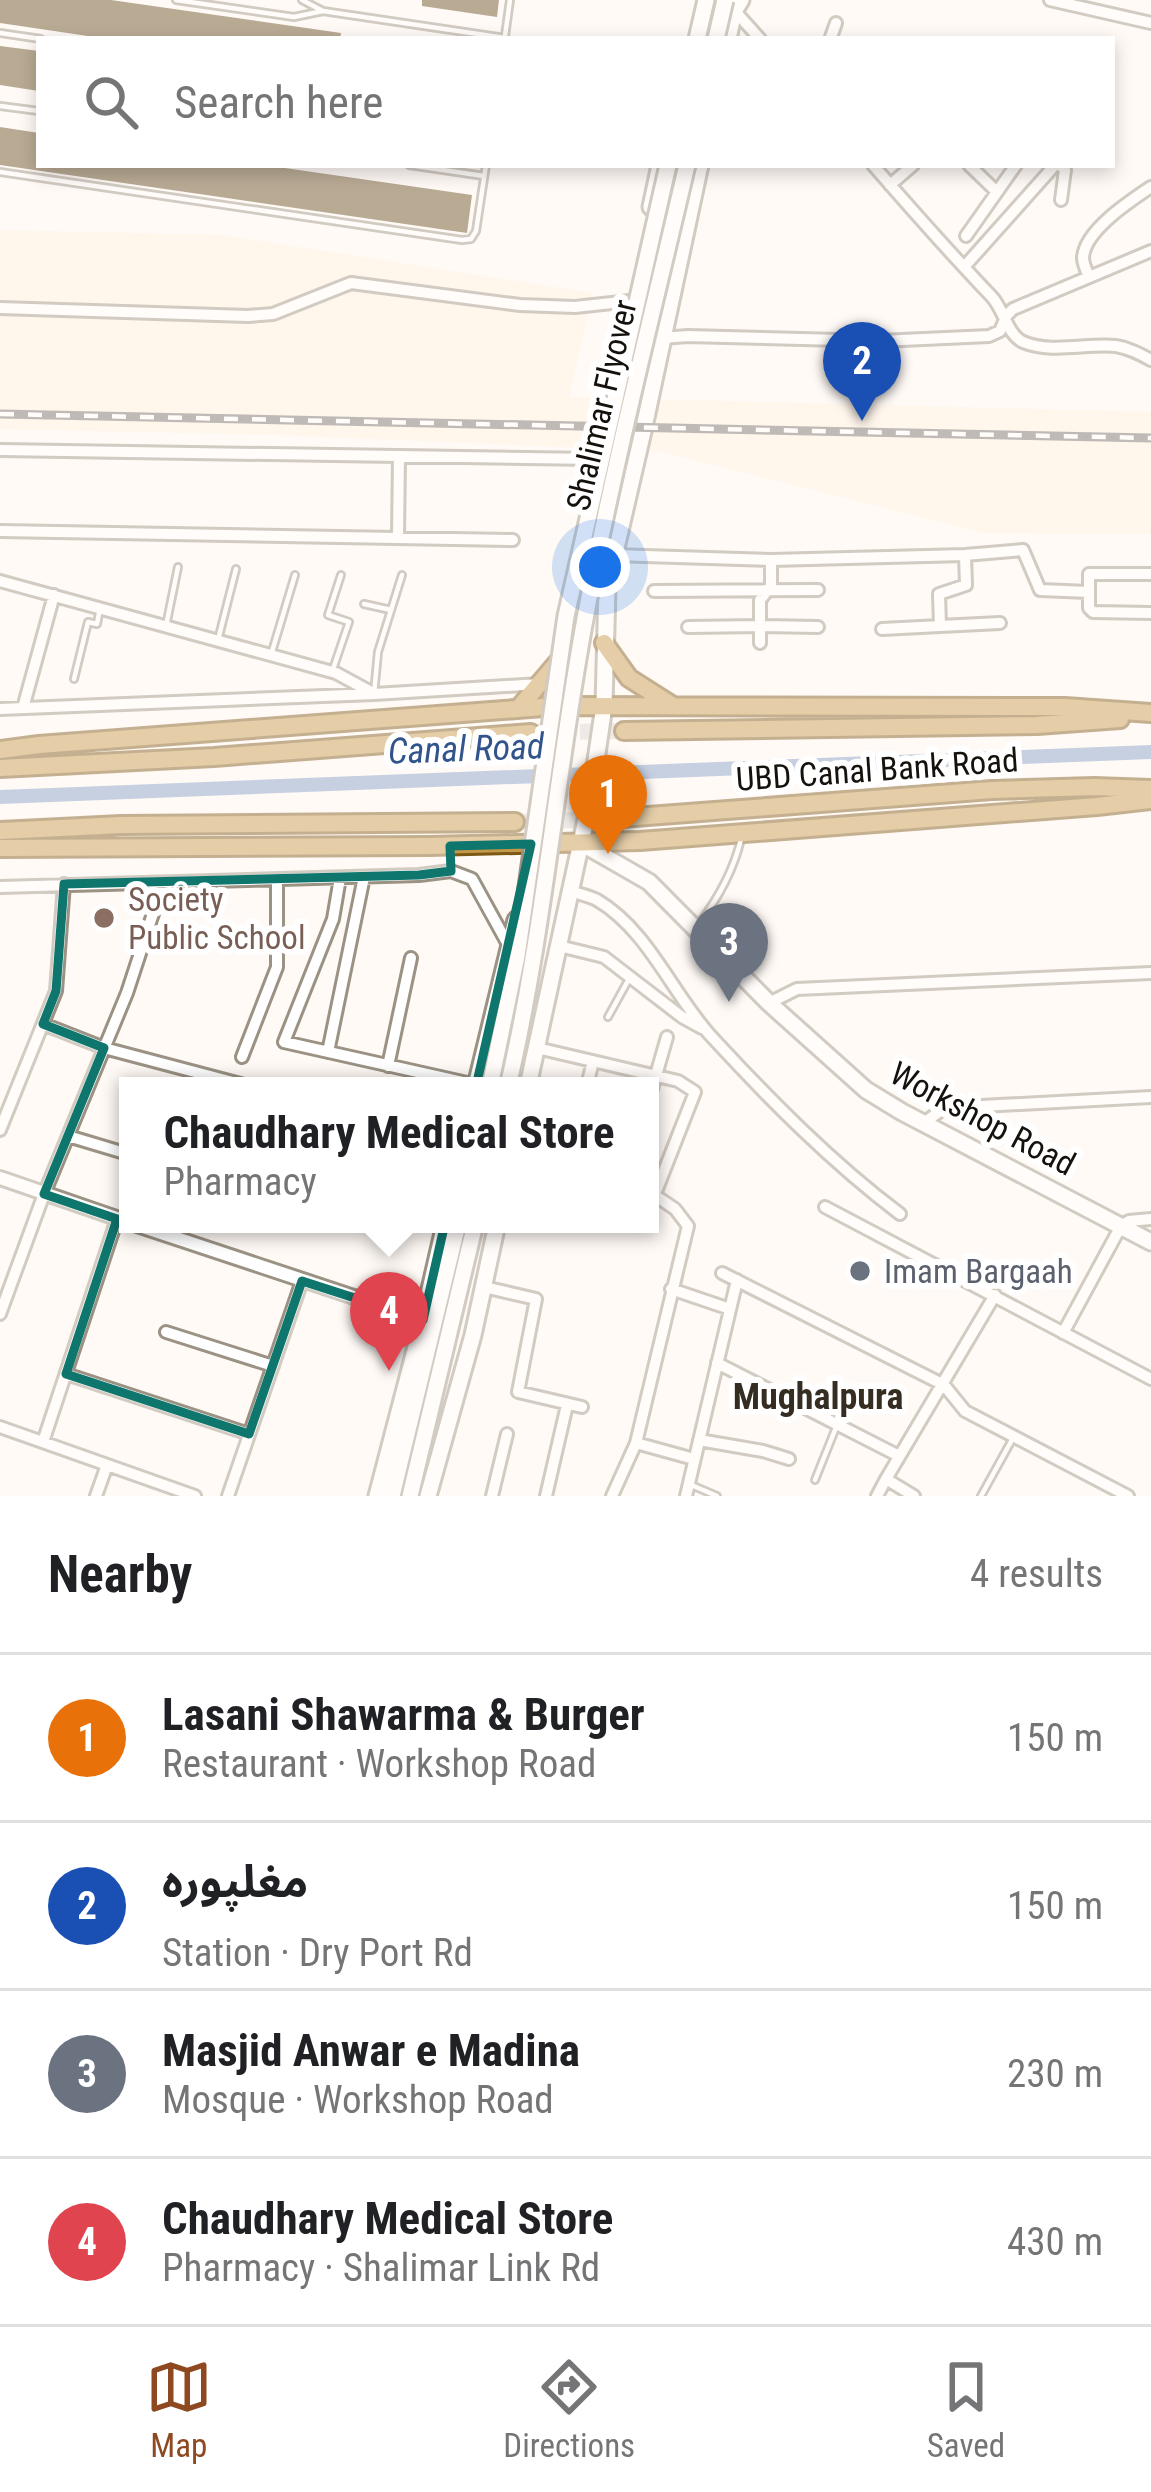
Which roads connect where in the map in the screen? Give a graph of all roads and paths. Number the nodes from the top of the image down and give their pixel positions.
1 (176, 0) edge
2 (302, 0) edge
3 (510, 0) edge
4 (695, 0) edge
5 (706, 0) edge
6 (1050, 0) edge
7 (731, 3) edge
8 (323, 11) junction
9 (836, 23) dead end
10 (1151, 23) edge
11 (0, 33) edge
12 (486, 36) edge
13 (505, 36) edge
14 (688, 36) edge
15 (698, 36) edge
16 (717, 36) edge
17 (728, 36) edge
18 (758, 36) edge
19 (831, 36) edge
20 (36, 38) edge
21 (0, 106) edge
22 (36, 111) edge
23 (429, 168) edge
24 (485, 168) edge
25 (663, 168) edge
26 (663, 168) edge
27 (686, 168) edge
28 (699, 168) edge
29 (876, 168) edge
30 (910, 168) edge
31 (972, 168) edge
32 (1014, 168) edge
33 (1055, 168) edge
34 (1062, 168) edge
35 (0, 172) edge
36 (484, 176) junction
37 (890, 185) junction
38 (1151, 187) edge
39 (997, 192) junction
40 (1061, 200) dead end
41 (967, 236) dead end
42 (1151, 251) edge
43 (964, 267) junction
44 (1089, 278) junction
45 (630, 301) junction
46 (0, 308) edge
47 (1006, 318) junction
48 (662, 338) junction
49 (1151, 360) edge
50 (600, 430) junction
51 (642, 436) junction
52 (0, 450) edge
53 (399, 456) junction
54 (594, 459) junction
55 (0, 531) edge
56 (398, 537) junction
57 (513, 540) dead end
58 (613, 555) junction
59 (965, 555) junction
60 (771, 560) junction
61 (178, 567) dead end
62 (236, 569) dead end
63 (1151, 574) edge
64 (295, 575) dead end
65 (341, 575) dead end
66 (402, 575) dead end
67 (0, 581) edge
68 (770, 589) junction
69 (818, 590) dead end
70 (654, 591) dead end
71 (1089, 592) junction
72 (54, 595) junction
73 (364, 604) dead end
74 (100, 608) junction
75 (391, 610) junction
76 (1151, 613) edge
77 (1000, 623) dead end
78 (166, 626) junction
79 (760, 626) junction
80 (940, 626) junction
81 (688, 627) dead end
82 (818, 627) dead end
83 (882, 628) dead end
84 (218, 640) junction
85 (604, 643) junction
86 (760, 643) dead end
87 (271, 655) junction
88 (563, 656) junction
89 (332, 672) junction
90 (74, 679) dead end
91 (540, 684) junction
92 (374, 694) junction
93 (556, 706) junction
94 (604, 706) junction
95 (674, 706) junction
96 (23, 708) junction
97 (0, 709) edge
98 (518, 710) junction
99 (1151, 715) edge
100 (624, 730) tunnel mouth
101 (531, 733) tunnel mouth
102 (0, 751) edge
103 (0, 768) edge
104 (1151, 789) edge
105 (1151, 800) edge
106 (608, 819) tunnel mouth
107 (514, 822) tunnel mouth
108 (0, 831) edge
109 (742, 833) junction
110 (581, 843) junction
111 (531, 844) junction
112 (450, 846) junction
113 (0, 848) edge
114 (451, 871) junction
115 (364, 877) junction
116 (340, 878) junction
117 (277, 880) junction
118 (163, 883) junction
119 (64, 884) junction
120 (0, 887) edge
121 (570, 891) junction
122 (696, 928) junction
123 (559, 946) junction
124 (510, 948) junction
125 (411, 958) dead end
126 (1151, 973) edge
127 (631, 977) junction
128 (769, 1003) junction
129 (608, 1017) dead end
130 (43, 1024) junction
131 (705, 1029) junction
132 (667, 1037) dead end
133 (104, 1048) junction
134 (536, 1048) junction
135 (328, 1052) junction
136 (242, 1058) dead end
137 (592, 1061) junction
138 (388, 1066) junction
139 (655, 1076) junction
140 (188, 1077) edge
141 (436, 1077) edge
142 (478, 1077) edge
143 (492, 1077) edge
144 (510, 1077) edge
145 (530, 1077) edge
146 (589, 1077) edge
147 (1151, 1097) edge
148 (924, 1123) junction
149 (0, 1130) edge
150 (68, 1136) junction
151 (119, 1151) edge
152 (659, 1177) edge
153 (0, 1178) edge
154 (44, 1193) junction
155 (659, 1198) edge
156 (825, 1207) dead end
157 (900, 1214) dead end
158 (119, 1219) edge
159 (1151, 1219) edge
160 (1121, 1226) junction
161 (123, 1233) edge
162 (160, 1233) edge
163 (443, 1233) edge
164 (456, 1233) edge
165 (474, 1233) edge
166 (495, 1233) edge
167 (1151, 1242) edge
168 (722, 1273) dead end
169 (302, 1280) junction
170 (736, 1280) junction
171 (484, 1287) junction
172 (671, 1289) junction
173 (995, 1295) junction
174 (730, 1310) junction
175 (0, 1314) edge
176 (423, 1320) junction
177 (166, 1332) dead end
178 (1063, 1334) junction
179 (717, 1364) junction
180 (272, 1366) junction
181 (66, 1374) junction
182 (1151, 1379) edge
183 (944, 1385) junction
184 (567, 1405) junction
185 (582, 1407) dead end
186 (837, 1425) junction
187 (0, 1427) edge
188 (249, 1434) junction
189 (506, 1434) dead end
190 (1013, 1438) junction
191 (699, 1440) junction
192 (44, 1442) junction
193 (636, 1443) junction
194 (899, 1456) junction
195 (694, 1459) junction
196 (789, 1459) dead end
197 (107, 1465) junction
198 (886, 1479) junction
199 (815, 1480) dead end
200 (687, 1490) edge
201 (407, 1492) edge
202 (96, 1496) edge
203 (195, 1496) edge
204 (227, 1496) edge
205 (377, 1496) edge
206 (492, 1496) edge
207 (546, 1496) edge
208 (612, 1496) edge
209 (717, 1496) edge
210 (877, 1496) edge
211 (914, 1496) edge
212 (981, 1496) edge
213 (1128, 1496) edge

1 - 8 lane
2 - 8 lane
3 - 13 lane
4 - 14 main road
5 - 15 main road
6 - 10 street
7 - 16 main road, bridge
7 - 17 main road
7 - 18 street
8 - 12 lane
9 - 19 street
11 - 20 lane
21 - 22 lane
23 - 36 lane
24 - 36 lane
25 - 45 main road
26 - 143 main road, Shalimar Flyover, bridge
27 - 144 main road, Shalimar Flyover, bridge
28 - 48 main road
29 - 37 street
30 - 37 street
31 - 39 street
32 - 39 street
33 - 43 street
34 - 40 street
35 - 36 lane
37 - 43 street
38 - 44 street
39 - 41 street
42 - 44 street
43 - 47 street
44 - 47 street
45 - 46 street
45 - 50 main road
47 - 48 street
47 - 49 street
48 - 51 main road
50 - 51 main road
50 - 54 main road
51 - 58 main road
52 - 53 street
53 - 54 street
53 - 56 street
54 - 88 main road
55 - 56 street
56 - 57 street
58 - 60 street
58 - 85 main road
59 - 60 street
59 - 71 street
59 - 80 street
60 - 68 street
61 - 78 lane
62 - 84 lane
63 - 71 street
64 - 87 lane
65 - 89 lane
66 - 75 lane
67 - 72 street
68 - 69 street
68 - 70 street
68 - 79 street
71 - 76 street
72 - 74 street
72 - 96 street
73 - 75 lane
74 - 78 street
74 - 90 lane
75 - 92 lane
77 - 80 street
78 - 84 street
79 - 81 street
79 - 82 street
79 - 86 street
80 - 83 street
84 - 87 street
85 - 94 main road
85 - 95 highway
87 - 89 street
88 - 91 highway
88 - 93 main road
89 - 92 street
91 - 92 street
91 - 98 highway
92 - 96 street
93 - 94 highway
93 - 98 highway
93 - 111 main road, bridge
94 - 95 highway
94 - 110 main road
95 - 99 highway
96 - 97 street
98 - 102 highway
99 - 100 highway
101 - 103 highway
104 - 106 highway, UBD Canal Bank Road
105 - 109 highway
107 - 108 highway
109 - 110 highway
109 - 122 lane
110 - 111 highway
110 - 121 main road
110 - 122 main road, Workshop Road
111 - 112 highway
111 - 124 main road
112 - 113 highway
112 - 114 street
114 - 115 street
114 - 124 street
115 - 116 street
115 - 135 street
116 - 117 street
116 - 135 street
117 - 118 street
117 - 136 street
118 - 119 street
118 - 133 street
119 - 120 street
119 - 130 street
121 - 123 main road
121 - 131 street
122 - 128 main road, Workshop Road
123 - 127 street
123 - 134 main road
124 - 142 main road
125 - 138 street
126 - 128 street
127 - 129 lane
127 - 131 street
128 - 148 main road, Workshop Road
130 - 133 street
130 - 149 street
131 - 157 street
132 - 139 street
133 - 140 street
133 - 150 street
134 - 137 street
134 - 145 main road
135 - 138 street
137 - 139 street
137 - 146 street
138 - 141 street
139 - 152 street
147 - 148 street
148 - 160 main road, Workshop Road
150 - 151 street
150 - 154 street
153 - 154 street
154 - 158 street
154 - 175 street
155 - 172 street
156 - 173 street
159 - 160 street
160 - 167 main road, Workshop Road
160 - 178 street
161 - 181 street
162 - 169 street
163 - 176 main road
164 - 201 main road
165 - 201 main road
166 - 171 main road
168 - 170 street
169 - 176 street
169 - 180 street
170 - 174 street
170 - 183 street
171 - 184 street
171 - 201 main road
172 - 174 street
172 - 193 street
173 - 178 street
173 - 183 street
174 - 179 street
176 - 205 main road
177 - 180 street
178 - 182 street
179 - 186 street
179 - 191 street
180 - 188 street
181 - 188 street
181 - 192 street
183 - 190 street
183 - 194 street
184 - 185 street
184 - 207 street
186 - 194 street
186 - 199 lane
187 - 192 street
188 - 204 street
189 - 206 street
190 - 212 lane
190 - 213 street
191 - 195 street
191 - 196 street
192 - 197 street
193 - 195 street
193 - 208 street
194 - 198 street
195 - 200 street
197 - 202 street
197 - 203 street
198 - 210 street
198 - 211 street
200 - 209 lane

